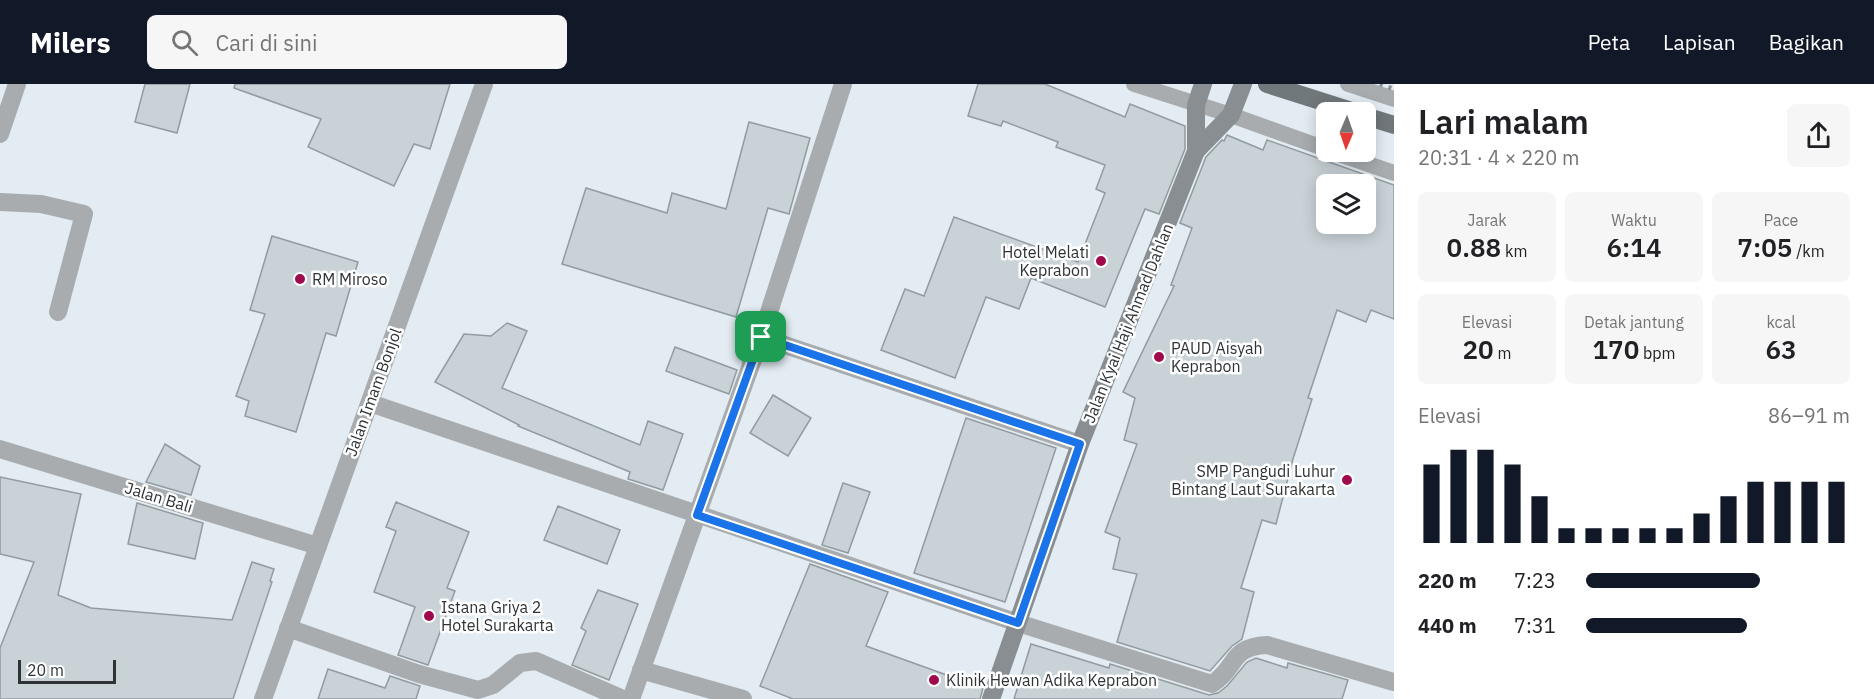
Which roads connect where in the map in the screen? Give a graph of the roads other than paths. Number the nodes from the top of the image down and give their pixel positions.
1 (17, 84) edge
2 (484, 84) edge
3 (843, 84) edge
4 (1134, 84) edge
5 (1203, 84) edge
6 (1243, 84) edge
7 (1267, 84) edge
8 (1348, 84) edge
9 (1394, 99) edge
10 (1324, 102) edge
11 (1196, 105) junction
12 (1231, 115) junction
13 (1376, 119) edge
14 (1394, 125) edge
15 (0, 134) edge
16 (1316, 145) edge
17 (1196, 151) junction
18 (1362, 162) edge
19 (1394, 173) edge
20 (0, 202) edge
21 (58, 312) dead end
22 (761, 337) junction
23 (370, 403) junction
24 (1080, 444) junction
25 (0, 449) edge
26 (697, 515) junction
27 (318, 546) junction
28 (1018, 623) junction
29 (288, 628) junction
30 (641, 670) junction
31 (1394, 682) edge
32 (263, 699) edge
33 (623, 699) edge
34 (631, 699) edge
35 (744, 699) edge
36 (991, 699) edge

1 - 15 street
2 - 23 street, Jalan Imam Bonjol
3 - 22 street
4 - 11 lane
5 - 11 main road, Jalan Kyai Haji Ahmad Dahlan
6 - 12 main road, Jalan Kyai Haji Ahmad Dahlan
7 - 10 main road
8 - 9 lane
11 - 12 lane
11 - 17 main road, Jalan Kyai Haji Ahmad Dahlan
12 - 16 lane
12 - 17 main road, Jalan Kyai Haji Ahmad Dahlan
13 - 14 main road
17 - 24 main road, Jalan Kyai Haji Ahmad Dahlan
18 - 19 lane
20 - 21 street
22 - 24 street
22 - 26 street
23 - 26 street
23 - 27 street, Jalan Imam Bonjol
24 - 28 main road, Jalan Kyai Haji Ahmad Dahlan
25 - 27 street, Jalan Bali
26 - 28 street
26 - 30 street
27 - 29 street, Jalan Imam Bonjol
28 - 31 street
28 - 36 main road, Jalan Kyai Haji Ahmad Dahlan
29 - 32 street, Jalan Imam Bonjol
29 - 33 street
30 - 34 street
30 - 35 street

